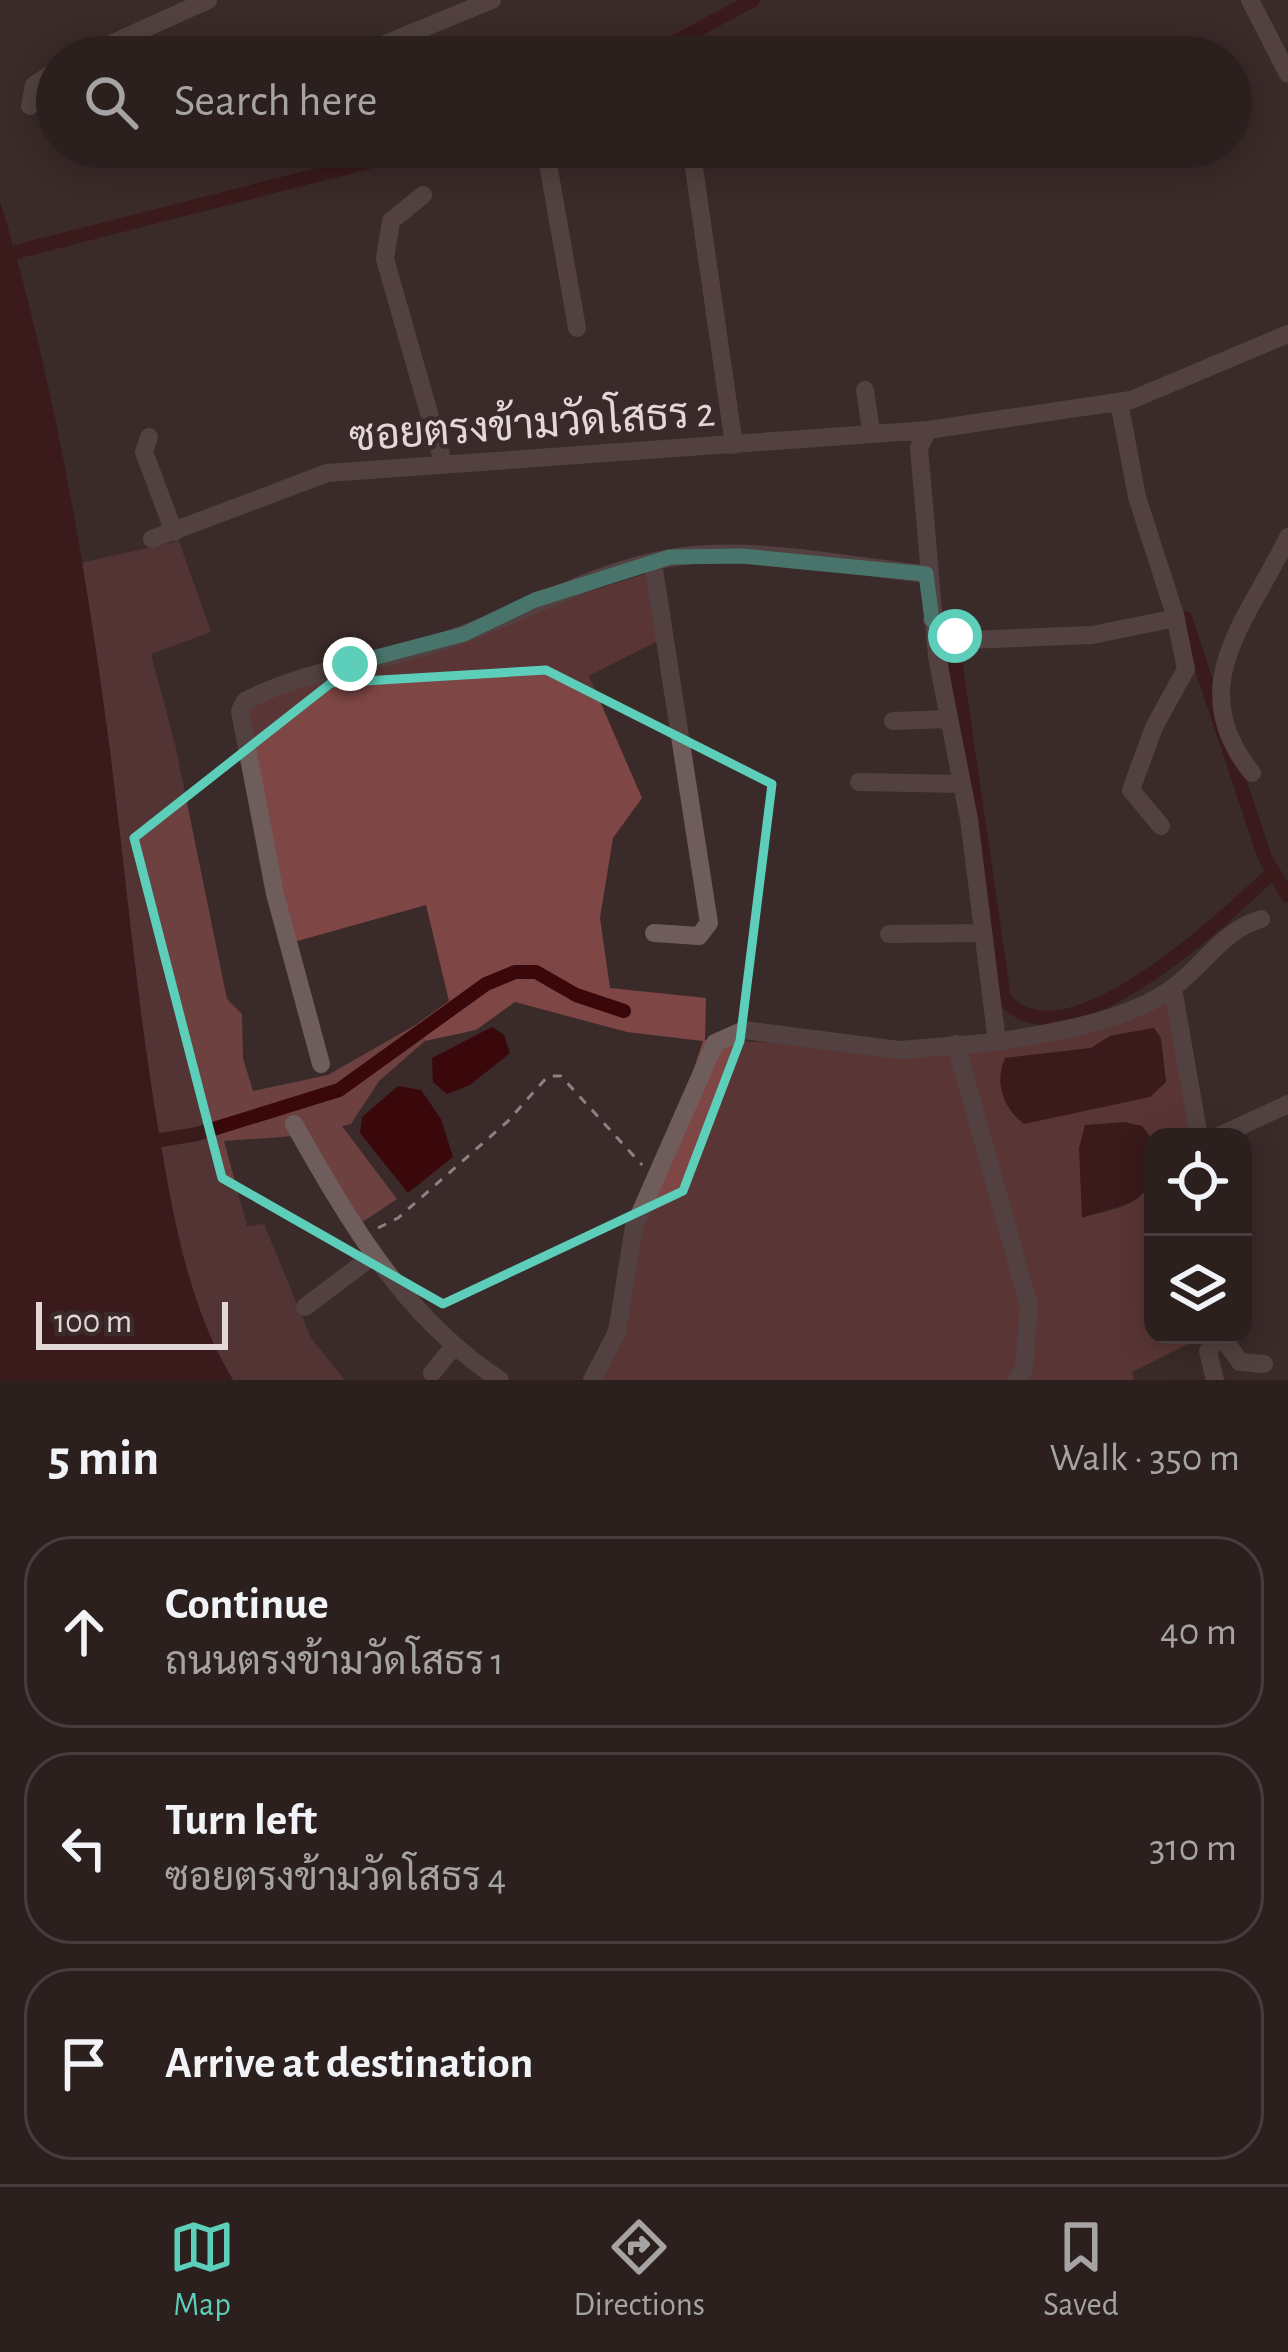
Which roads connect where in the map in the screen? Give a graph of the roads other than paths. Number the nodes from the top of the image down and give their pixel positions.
1 (208, 0) edge
2 (492, 0) edge
3 (1250, 0) edge
4 (128, 36) edge
5 (404, 36) edge
6 (1288, 74) edge
7 (36, 85) edge
8 (30, 106) dead end
9 (549, 168) edge
10 (694, 168) edge
11 (422, 195) dead end
12 (577, 328) dead end
13 (1288, 334) edge
14 (866, 390) dead end
15 (1119, 402) junction
16 (928, 430) junction
17 (871, 431) junction
18 (149, 436) dead end
19 (734, 446) junction
20 (443, 462) junction
21 (174, 532) junction
22 (1288, 537) edge
23 (152, 539) dead end
24 (653, 563) junction
25 (926, 574) junction
26 (1175, 618) junction
27 (932, 620) junction
28 (949, 719) junction
29 (892, 721) dead end
30 (1252, 773) dead end
31 (859, 782) dead end
32 (962, 784) junction
33 (1161, 826) dead end
34 (1261, 919) dead end
35 (653, 933) dead end
36 (982, 933) junction
37 (889, 934) dead end
38 (1173, 988) junction
39 (997, 1042) junction
40 (956, 1044) junction
41 (321, 1064) dead end
42 (1288, 1104) edge
43 (294, 1124) dead end
44 (1197, 1128) edge
45 (1236, 1128) edge
46 (374, 1255) junction
47 (305, 1307) dead end
48 (1214, 1344) edge
49 (1227, 1344) edge
50 (454, 1346) junction
51 (477, 1364) junction
52 (1264, 1364) dead end
53 (432, 1373) dead end
54 (464, 1380) edge
55 (500, 1380) edge
56 (592, 1380) edge
57 (1016, 1380) edge
58 (1215, 1380) edge

1 - 4 street
2 - 5 street
3 - 6 street
7 - 8 street
9 - 12 street
10 - 19 street
11 - 20 street
13 - 15 street, ซอยตรงข้ามวัดโสธร 2
14 - 17 street
15 - 16 street, ซอยตรงข้ามวัดโสธร 2
15 - 26 street
16 - 17 street, ซอยตรงข้ามวัดโสธร 2
16 - 25 street
17 - 19 street, ซอยตรงข้ามวัดโสธร 2
18 - 21 street
19 - 20 street, ซอยตรงข้ามวัดโสธร 2
20 - 21 street, ซอยตรงข้ามวัดโสธร 2
21 - 23 street, ซอยตรงข้ามวัดโสธร 2
22 - 30 street
24 - 25 street
24 - 35 street
24 - 41 street
25 - 27 street
26 - 27 street
26 - 33 street
27 - 28 street
28 - 29 street
28 - 32 street
31 - 32 street
32 - 36 street
34 - 38 street
36 - 37 street
36 - 39 street
38 - 39 street
38 - 44 street
39 - 40 street
40 - 56 street
40 - 57 street
42 - 45 street
43 - 46 street
46 - 47 street
46 - 50 street
48 - 58 street
49 - 52 street
50 - 51 street
50 - 53 street
51 - 54 street
51 - 55 street

